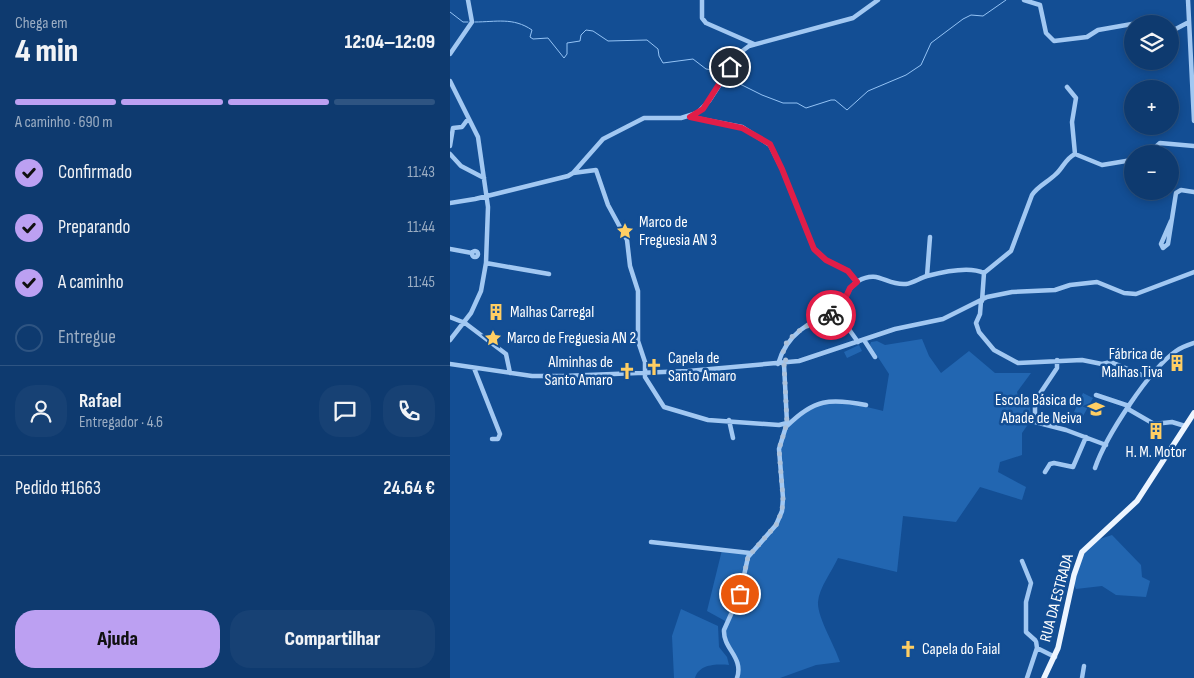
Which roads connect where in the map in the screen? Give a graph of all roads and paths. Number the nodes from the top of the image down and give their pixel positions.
1 (468, 0) edge
2 (702, 0) edge
3 (878, 0) edge
4 (1024, 0) edge
5 (1188, 0) edge
6 (872, 2) edge
7 (1189, 22) junction
8 (1124, 25) edge
9 (1179, 27) edge
10 (754, 44) junction
11 (450, 54) edge
12 (728, 62) dead end
13 (450, 81) edge
14 (719, 86) junction
15 (1067, 87) dead end
16 (690, 117) junction
17 (468, 119) junction
18 (1194, 121) edge
19 (451, 126) edge
20 (1158, 145) edge
21 (450, 146) edge
22 (1194, 146) edge
23 (450, 154) edge
24 (1075, 154) junction
25 (1124, 161) edge
26 (573, 173) junction
27 (484, 178) junction
28 (1194, 192) edge
29 (488, 196) junction
30 (450, 203) edge
31 (1171, 221) junction
32 (930, 237) dead end
33 (450, 249) edge
34 (472, 253) dead end
35 (486, 263) junction
36 (1194, 272) edge
37 (984, 273) junction
38 (549, 274) dead end
39 (927, 276) junction
40 (857, 282) junction
41 (982, 301) junction
42 (838, 314) junction
43 (450, 317) edge
44 (465, 323) junction
45 (450, 340) edge
46 (861, 341) junction
47 (1194, 343) edge
48 (785, 348) junction
49 (875, 357) dead end
50 (1058, 360) junction
51 (786, 363) junction
52 (450, 364) edge
53 (778, 364) junction
54 (474, 368) junction
55 (510, 373) junction
56 (645, 373) junction
57 (1150, 378) junction
58 (1096, 396) dead end
59 (866, 406) dead end
60 (1128, 408) junction
61 (1194, 413) edge
62 (729, 420) junction
63 (787, 425) junction
64 (1185, 426) junction
65 (1086, 437) junction
66 (733, 438) dead end
67 (492, 439) dead end
68 (1106, 445) junction
69 (1095, 468) dead end
70 (1045, 472) dead end
71 (651, 542) dead end
72 (750, 553) junction
73 (1022, 561) dead end
74 (1037, 648) junction
75 (1055, 657) junction
76 (1084, 666) dead end
77 (737, 678) edge
78 (1028, 678) edge
79 (1044, 678) edge
80 (1082, 678) edge

1 - 11 street
2 - 10 street
3 - 6 street
4 - 8 street
5 - 7 street
6 - 10 street
7 - 9 street
7 - 18 street
10 - 14 street
12 - 14 street
13 - 17 street
14 - 16 street
15 - 24 street
16 - 26 street
16 - 40 street
17 - 19 street
17 - 27 street
19 - 21 street
20 - 22 street
23 - 27 street
24 - 25 street
24 - 37 street
26 - 29 street
26 - 56 street
27 - 29 street
28 - 31 street
29 - 30 street
29 - 35 street
31 - 31 street
32 - 39 street
33 - 34 street
35 - 38 street
35 - 44 street
36 - 41 street
37 - 39 street
37 - 41 street
39 - 40 street
40 - 42 street
41 - 46 street
41 - 50 street
42 - 46 street
42 - 48 street
43 - 44 street
44 - 45 street
44 - 55 street
46 - 49 street
46 - 51 street
47 - 57 street
48 - 51 street
48 - 53 street
50 - 57 street
50 - 65 street
51 - 53 street
51 - 63 street
52 - 54 street
53 - 56 street
54 - 55 street
54 - 67 street
55 - 56 street
56 - 62 street
57 - 60 street
58 - 60 street
59 - 63 street
60 - 64 street
60 - 68 street
61 - 64 main road, RUA DA ESTRADA
62 - 63 street
62 - 66 street
63 - 72 street
64 - 75 main road, RUA DA ESTRADA
65 - 68 street
65 - 70 street
68 - 69 street
71 - 72 street
72 - 77 street
73 - 74 street
74 - 75 street
74 - 78 street
75 - 79 main road, RUA DA ESTRADA
76 - 80 street

